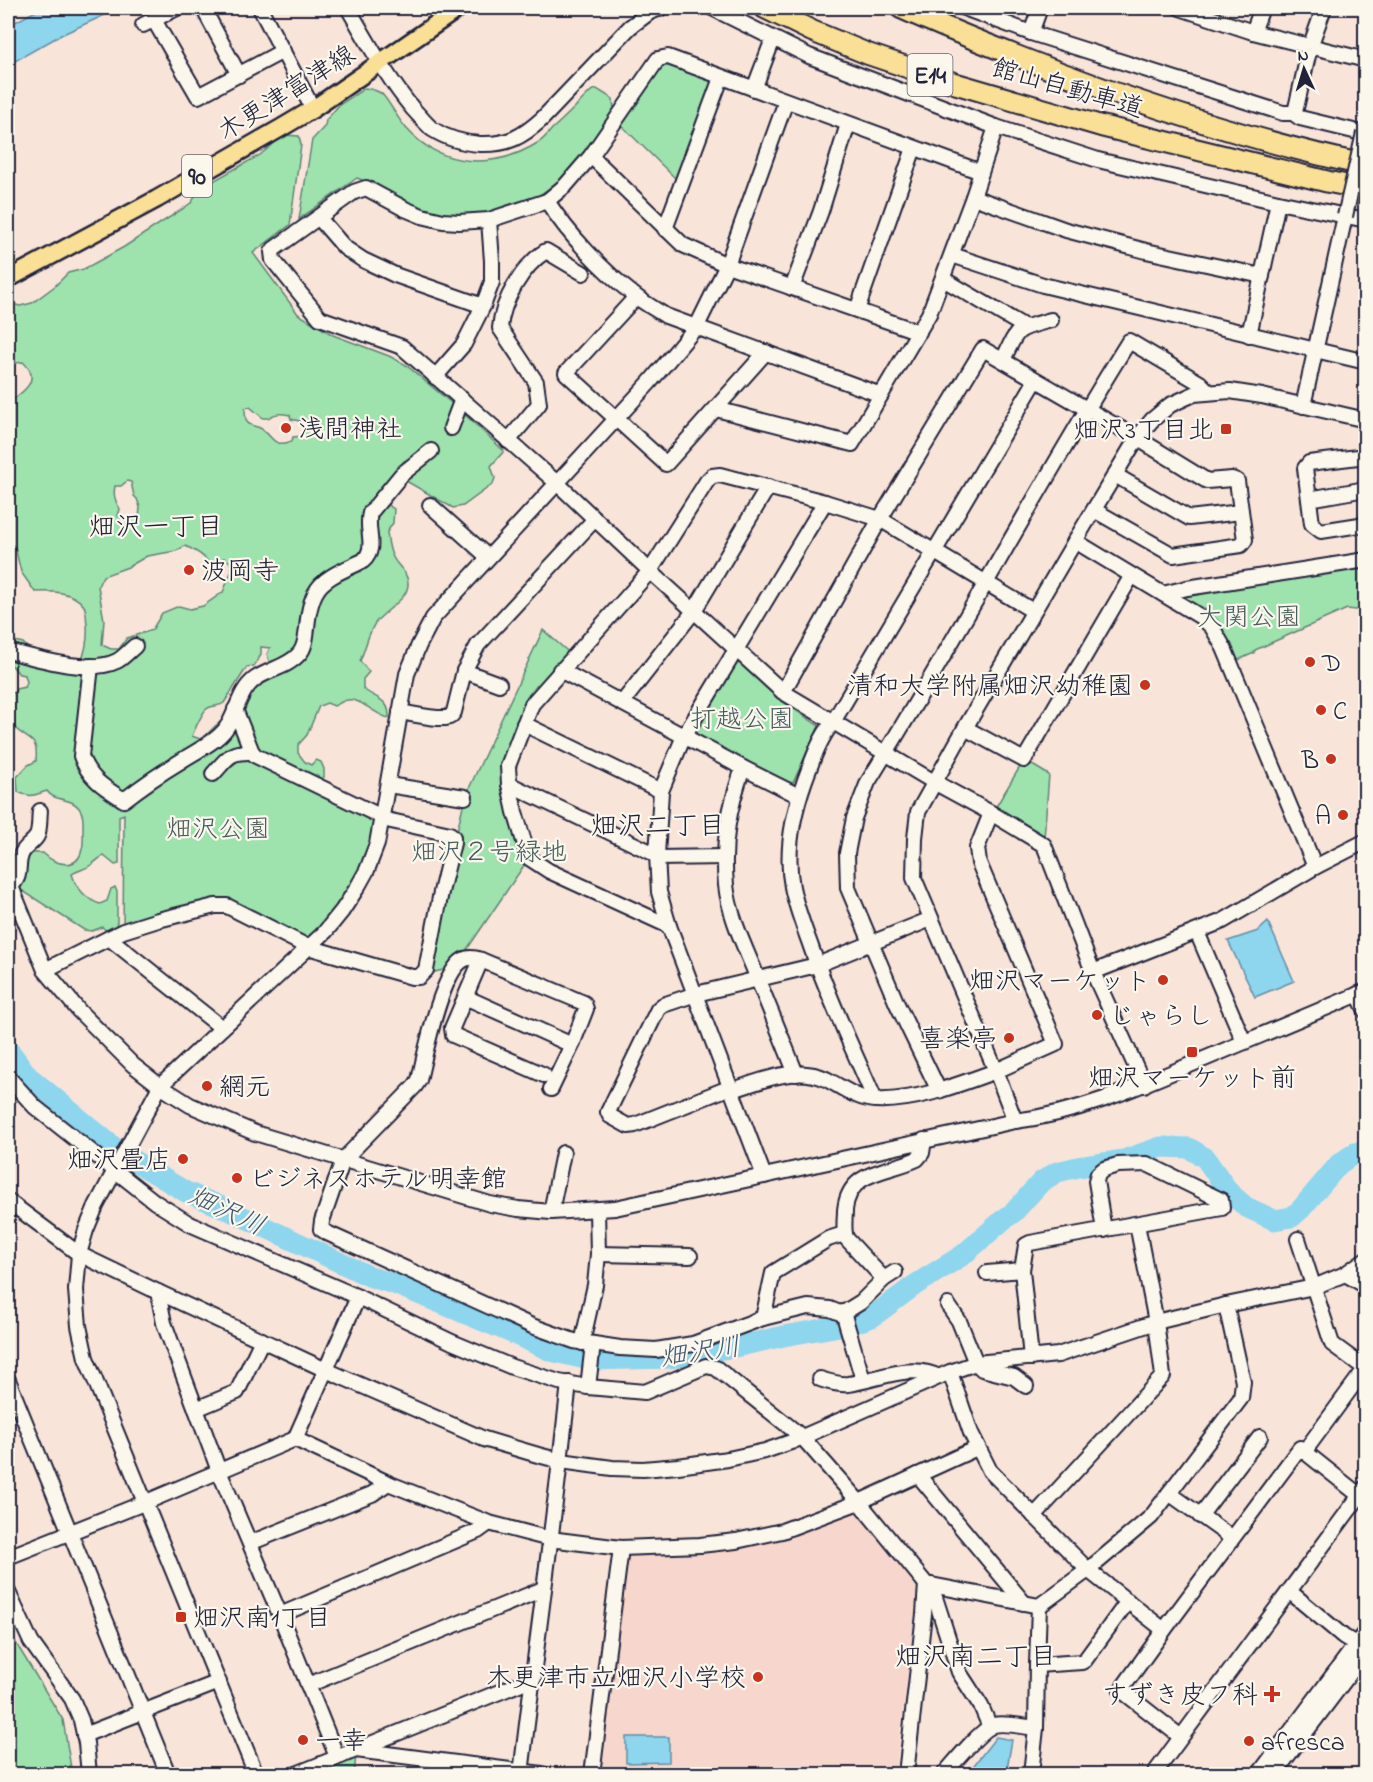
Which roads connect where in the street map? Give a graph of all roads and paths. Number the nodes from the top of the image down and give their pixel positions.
1 (177, 8) edge
2 (203, 8) edge
3 (260, 8) edge
4 (348, 8) edge
5 (459, 8) edge
6 (661, 8) edge
7 (712, 8) edge
8 (765, 8) edge
9 (901, 8) edge
10 (964, 8) edge
11 (1040, 8) edge
12 (1186, 8) edge
13 (1262, 8) edge
14 (1324, 8) edge
15 (1253, 32) junction
16 (1030, 33) junction
17 (773, 39) junction
18 (1310, 47) junction
19 (283, 51) junction
20 (1365, 60) edge
21 (381, 62) junction
22 (239, 75) junction
23 (722, 78) junction
24 (754, 89) junction
25 (786, 102) junction
26 (313, 109) junction
27 (1293, 112) junction
28 (848, 124) junction
29 (996, 127) junction
30 (1365, 131) edge
31 (914, 148) junction
32 (591, 156) junction
33 (1365, 165) edge
34 (981, 172) junction
35 (1365, 189) edge
36 (973, 197) junction
37 (547, 201) junction
38 (1278, 202) junction
39 (1346, 216) junction
40 (319, 218) junction
41 (489, 220) junction
42 (1365, 220) edge
43 (664, 229) junction
44 (952, 255) junction
45 (728, 265) junction
46 (583, 273) dead end
47 (1262, 276) junction
48 (8, 279) edge
49 (943, 279) junction
50 (792, 288) junction
51 (636, 297) junction
52 (483, 306) junction
53 (857, 310) junction
54 (1051, 320) dead end
55 (697, 326) junction
56 (1025, 327) junction
57 (919, 332) junction
58 (1249, 335) junction
59 (1316, 351) junction
60 (766, 352) junction
61 (1003, 360) junction
62 (1365, 362) edge
63 (435, 377) junction
64 (1036, 380) junction
65 (1209, 392) junction
66 (881, 395) junction
67 (462, 399) junction
68 (1303, 406) junction
69 (716, 409) junction
70 (1087, 409) junction
71 (614, 419) junction
72 (1365, 420) edge
73 (451, 428) dead end
74 (1137, 438) junction
75 (508, 441) junction
76 (432, 451) dead end
77 (1365, 456) edge
78 (1115, 475) junction
79 (557, 483) junction
80 (768, 487) junction
81 (1365, 489) edge
82 (1309, 499) junction
83 (825, 502) junction
84 (430, 505) dead end
85 (1094, 510) junction
86 (1241, 512) junction
87 (880, 519) junction
88 (594, 520) junction
89 (1365, 524) edge
90 (1075, 541) junction
91 (933, 552) junction
92 (488, 557) junction
93 (1365, 560) edge
94 (650, 571) junction
95 (1131, 577) junction
96 (987, 583) junction
97 (1163, 594) junction
98 (694, 611) junction
99 (1034, 611) junction
100 (135, 646) dead end
101 (737, 650) junction
102 (8, 651) edge
103 (91, 666) junction
104 (560, 670) junction
105 (464, 671) junction
106 (499, 684) dead end
107 (783, 692) junction
108 (622, 703) junction
109 (235, 709) junction
110 (400, 712) junction
111 (833, 722) junction
112 (524, 724) junction
113 (965, 728) junction
114 (684, 736) junction
115 (252, 752) junction
116 (886, 753) junction
117 (743, 768) junction
118 (213, 774) dead end
119 (934, 782) junction
120 (509, 784) junction
121 (388, 785) junction
122 (661, 791) junction
123 (800, 796) junction
124 (465, 797) dead end
125 (40, 811) dead end
126 (991, 813) junction
127 (382, 818) junction
128 (1365, 841) edge
129 (657, 857) junction
130 (725, 857) junction
131 (1315, 867) junction
132 (9, 883) edge
133 (931, 919) junction
134 (669, 926) junction
135 (1197, 932) junction
136 (109, 938) junction
137 (872, 942) junction
138 (308, 947) junction
139 (481, 960) junction
140 (817, 965) junction
141 (45, 970) junction
142 (1093, 972) junction
143 (758, 980) junction
144 (1362, 993) edge
145 (696, 994) junction
146 (465, 997) junction
147 (1365, 1011) edge
148 (222, 1028) junction
149 (1244, 1042) junction
150 (572, 1045) junction
151 (996, 1071) junction
152 (796, 1074) junction
153 (544, 1076) dead end
154 (8, 1077) edge
155 (1144, 1085) junction
156 (160, 1086) junction
157 (550, 1089) dead end
158 (732, 1089) junction
159 (939, 1091) junction
160 (875, 1100) junction
161 (1015, 1121) junction
162 (924, 1140) junction
163 (564, 1153) dead end
164 (343, 1160) junction
165 (115, 1170) junction
166 (764, 1176) junction
167 (8, 1204) edge
168 (597, 1210) junction
169 (552, 1212) junction
170 (1137, 1224) junction
171 (1104, 1230) junction
172 (844, 1234) junction
173 (1298, 1239) dead end
174 (80, 1254) junction
175 (598, 1254) junction
176 (690, 1256) dead end
177 (1365, 1259) edge
178 (1022, 1270) junction
179 (987, 1273) dead end
180 (1345, 1274) junction
181 (1365, 1286) edge
182 (1314, 1287) junction
183 (158, 1292) junction
184 (358, 1297) junction
185 (948, 1305) dead end
186 (1226, 1305) junction
187 (843, 1312) junction
188 (763, 1318) junction
189 (1156, 1322) junction
190 (262, 1340) junction
191 (588, 1343) junction
192 (1031, 1358) junction
193 (976, 1363) junction
194 (1365, 1369) edge
195 (326, 1370) junction
196 (945, 1375) junction
197 (820, 1379) dead end
198 (8, 1380) edge
199 (863, 1380) junction
200 (568, 1383) junction
201 (1026, 1386) dead end
202 (588, 1387) junction
203 (196, 1409) junction
204 (802, 1437) junction
205 (1260, 1437) dead end
206 (295, 1439) junction
207 (977, 1448) junction
208 (1304, 1452) junction
209 (561, 1461) junction
210 (219, 1471) junction
211 (918, 1475) junction
212 (388, 1483) junction
213 (1362, 1491) edge
214 (1169, 1493) junction
215 (859, 1502) junction
216 (144, 1503) junction
217 (1034, 1516) junction
218 (1200, 1516) junction
219 (489, 1523) junction
220 (68, 1532) junction
221 (1232, 1538) junction
222 (550, 1539) junction
223 (250, 1544) junction
224 (621, 1548) junction
225 (8, 1557) edge
226 (1088, 1570) junction
227 (928, 1585) junction
228 (543, 1590) junction
229 (1289, 1591) junction
230 (8, 1592) edge
231 (1128, 1601) junction
232 (1024, 1603) junction
233 (1039, 1606) junction
234 (280, 1615) junction
235 (1164, 1630) junction
236 (1363, 1644) edge
237 (1036, 1665) junction
238 (534, 1678) junction
239 (219, 1682) junction
240 (308, 1685) junction
241 (142, 1713) junction
242 (990, 1727) junction
243 (1036, 1728) junction
244 (84, 1736) junction
245 (1181, 1737) junction
246 (356, 1750) junction
247 (337, 1757) junction
248 (521, 1773) edge
249 (89, 1774) edge
250 (168, 1774) edge
251 (256, 1774) edge
252 (296, 1774) edge
253 (542, 1774) edge
254 (592, 1774) edge
255 (906, 1774) edge
256 (944, 1774) edge
257 (1031, 1774) edge
258 (1154, 1774) edge
259 (1259, 1774) edge
260 (1274, 1774) edge

1 - 22 street
2 - 22 street
3 - 19 street
4 - 21 street
5 - 21 main road, 木更津富津線 / 90
6 - 21 street
7 - 17 street
8 - 35 highway, 館山自動車道 / E14
9 - 33 highway, 館山自動車道 / E14
10 - 16 street
11 - 16 street
12 - 15 street
13 - 15 street
14 - 18 street
15 - 18 street
16 - 27 street
17 - 24 street
17 - 29 street
18 - 20 street
18 - 27 street
19 - 22 street
19 - 26 street
21 - 26 main road, 木更津富津線 / 90
23 - 24 street
23 - 32 street
23 - 43 street
24 - 25 street
25 - 28 street
25 - 45 street
26 - 48 main road, 木更津富津線 / 90
27 - 30 street
28 - 31 street
28 - 50 street
29 - 34 street
29 - 38 street
30 - 39 street, bridge
31 - 34 street
31 - 53 street
32 - 37 street
32 - 43 street
34 - 36 street
36 - 44 street
36 - 47 street
37 - 41 street
37 - 51 street
38 - 39 street
38 - 47 street
39 - 42 street
39 - 59 street
40 - 41 street
40 - 52 street
40 - 63 street
41 - 52 street
43 - 45 street
44 - 49 street
44 - 58 street
45 - 50 street
45 - 55 street
46 - 75 street
47 - 58 street
49 - 56 street
49 - 57 street
50 - 53 street
51 - 55 street
51 - 71 street
52 - 63 street
53 - 57 street
54 - 56 street
55 - 60 street
55 - 71 street
56 - 61 street
57 - 66 street
58 - 59 street
59 - 62 street
59 - 68 street
60 - 66 street
60 - 69 street
61 - 64 street
61 - 87 street
63 - 67 street
64 - 70 street
64 - 91 street
65 - 68 street
65 - 70 street
65 - 74 street
66 - 69 street
67 - 73 street
67 - 75 street
68 - 72 street
69 - 71 street
70 - 74 street
70 - 96 street
71 - 79 street
74 - 78 street
74 - 86 street
75 - 79 street
76 - 109 street
77 - 82 street
78 - 85 street
78 - 86 street
79 - 88 street
79 - 92 street
80 - 83 street
80 - 94 street
80 - 98 street
81 - 82 street
82 - 89 street
83 - 87 street
83 - 101 street
84 - 92 street
85 - 86 street
85 - 90 street
87 - 91 street
87 - 107 street
88 - 94 street
88 - 105 street
90 - 95 street
90 - 99 street
91 - 96 street
91 - 111 street
92 - 110 street
93 - 97 street
94 - 98 street
94 - 104 street
95 - 97 street
95 - 113 street
96 - 99 street
96 - 116 street
97 - 131 street
98 - 101 street
98 - 108 street
99 - 113 street
100 - 103 street
101 - 107 street
101 - 114 street
102 - 103 street
103 - 109 street
104 - 108 street
104 - 112 street
105 - 106 street
105 - 110 street
107 - 111 street
108 - 114 street
109 - 115 street
110 - 121 street
111 - 116 street
111 - 123 street
112 - 120 street
112 - 122 street
113 - 119 street
114 - 117 street
114 - 122 street
115 - 118 street
115 - 127 street
116 - 119 street
116 - 137 street
117 - 123 street
117 - 130 street
119 - 126 street
119 - 133 street
120 - 129 street
120 - 134 street
121 - 124 street
121 - 127 street
122 - 129 street
123 - 140 street
125 - 132 street
126 - 142 street
126 - 151 street
127 - 138 street
127 - 138 street
128 - 131 street
129 - 130 street
129 - 134 street
130 - 143 street
131 - 135 street
132 - 141 street
133 - 137 street
133 - 151 street
134 - 145 street
135 - 142 street
135 - 149 street
136 - 138 street
136 - 141 street
136 - 148 street
137 - 140 street
137 - 159 street
138 - 148 street
139 - 146 street
139 - 150 street
139 - 164 street
140 - 143 street
140 - 160 street
141 - 156 street
142 - 155 street
143 - 145 street
143 - 152 street
144 - 147 street
144 - 149 street
145 - 158 street
145 - 158 street
146 - 150 street
146 - 153 street
148 - 156 street
149 - 155 street
150 - 157 street
151 - 159 street
151 - 161 street
152 - 158 street
152 - 160 street
154 - 165 street
155 - 161 street
156 - 164 street
156 - 165 street
158 - 166 street
159 - 160 street
161 - 162 street
162 - 166 street
162 - 172 street
163 - 169 street
164 - 169 street
164 - 191 street
165 - 174 street
165 - 184 street
166 - 168 street
167 - 174 street
168 - 169 street
168 - 175 street
170 - 171 street
170 - 171 street
170 - 189 street
171 - 178 street
172 - 187 street
172 - 188 street
173 - 182 street
174 - 183 street
174 - 216 street
175 - 176 street
175 - 191 street
177 - 180 street
178 - 179 street
178 - 192 street
180 - 181 street
180 - 182 street
182 - 186 street
182 - 194 street
183 - 190 street
183 - 203 street
184 - 195 street
184 - 200 street
185 - 193 street
186 - 189 street
186 - 214 street
187 - 188 street
187 - 199 street
188 - 191 street
189 - 192 street
189 - 217 street
190 - 195 street
190 - 203 street
191 - 202 street
192 - 193 street
193 - 196 street
193 - 201 street
194 - 208 street
195 - 206 street
195 - 209 street
196 - 199 street
196 - 204 street
196 - 207 street
197 - 199 street
198 - 220 street
200 - 202 street
200 - 209 street
202 - 204 street
203 - 210 street
204 - 209 street
204 - 215 street
205 - 218 street
206 - 210 street
206 - 212 street
207 - 211 street
207 - 217 street
208 - 213 street
208 - 221 street
209 - 222 street
210 - 216 street
210 - 223 street
211 - 215 street
211 - 232 street
212 - 219 street
212 - 223 street
213 - 229 street
214 - 218 street
214 - 226 street
215 - 224 street
215 - 227 street
216 - 220 street
216 - 239 street
217 - 226 street
218 - 221 street
219 - 222 street
219 - 234 street
220 - 225 street
220 - 241 street
221 - 235 street
222 - 224 street
222 - 228 street
223 - 234 street
224 - 254 street
226 - 231 street
226 - 233 street
227 - 232 street
227 - 242 street
227 - 255 street
228 - 238 street
228 - 240 street
229 - 236 street
229 - 245 street
230 - 244 street
231 - 235 street
231 - 237 street
232 - 233 street
233 - 237 street
234 - 240 street
235 - 245 street
236 - 259 street
236 - 260 street
237 - 243 street
238 - 246 street
238 - 248 street
239 - 241 street
239 - 251 street
240 - 247 street
241 - 244 street
241 - 250 street
242 - 243 street
242 - 256 street
243 - 257 street
244 - 249 street
245 - 258 street
246 - 247 street
246 - 248 street
247 - 252 street
248 - 253 street

